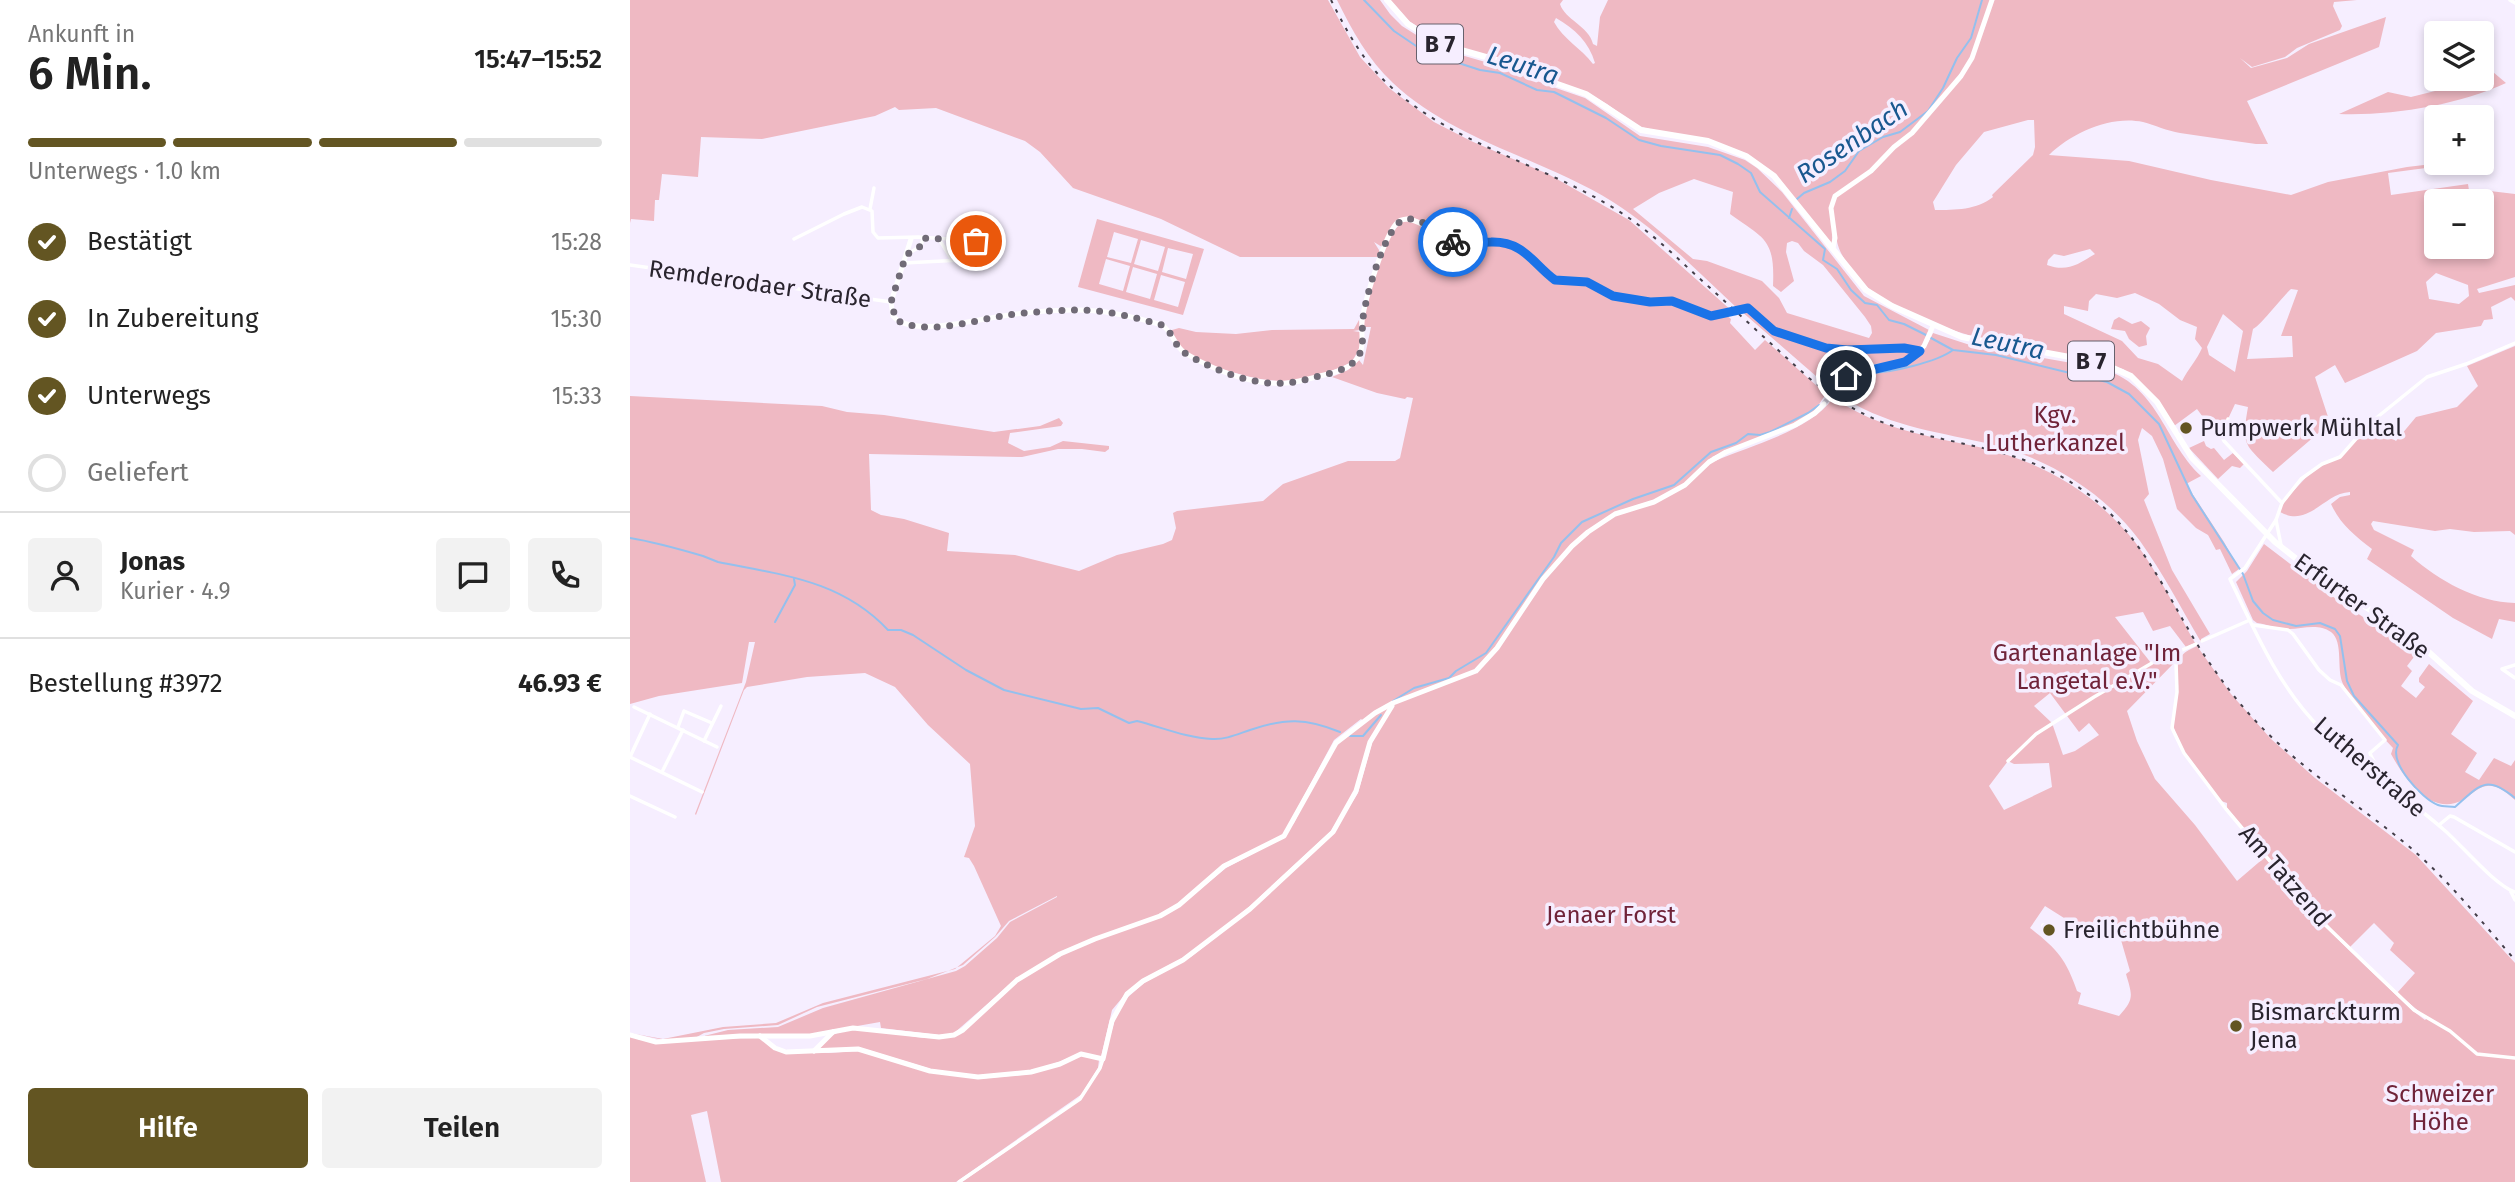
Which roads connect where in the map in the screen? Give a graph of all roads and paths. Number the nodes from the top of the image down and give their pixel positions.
1 (1387, 0) edge
2 (1992, 0) edge
3 (2510, 0) edge
4 (2515, 3) edge
5 (874, 188) dead end
6 (870, 209) junction
7 (923, 238) junction
8 (794, 239) dead end
9 (911, 239) junction
10 (939, 239) junction
11 (1833, 248) junction
12 (906, 255) junction
13 (953, 260) junction
14 (904, 262) junction
15 (630, 265) edge
16 (891, 302) junction
17 (1933, 326) junction
18 (2515, 344) edge
19 (1920, 351) junction
20 (1834, 389) tunnel mouth
21 (1824, 404) tunnel mouth
22 (2228, 419) dead end
23 (2282, 503) junction
24 (2276, 520) junction
25 (2266, 533) junction
26 (2281, 547) junction
27 (2251, 622) junction
28 (2203, 640) dead end
29 (2196, 644) dead end
30 (2179, 652) junction
31 (2515, 665) edge
32 (2515, 678) edge
33 (1393, 703) junction
34 (721, 706) dead end
35 (634, 707) dead end
36 (650, 714) junction
37 (2515, 716) edge
38 (712, 723) junction
39 (677, 727) junction
40 (683, 730) junction
41 (704, 741) junction
42 (716, 747) dead end
43 (2008, 761) dead end
44 (662, 772) junction
45 (2389, 788) junction
46 (702, 792) dead end
47 (630, 796) edge
48 (674, 817) dead end
49 (2439, 825) junction
50 (2515, 852) edge
51 (2512, 892) edge
52 (2515, 900) edge
53 (2047, 925) dead end
54 (2043, 930) dead end
55 (832, 1032) junction
56 (630, 1035) edge
57 (760, 1036) junction
58 (814, 1051) junction
59 (2515, 1058) edge
60 (1102, 1059) junction
61 (959, 1182) edge

1 - 11 main road, B 7
2 - 11 street
3 - 4 street
5 - 6 street
6 - 8 street
6 - 9 street
7 - 9 street
7 - 10 street
7 - 12 street
9 - 12 street
10 - 13 street
10 - 13 street
11 - 17 main road, B 7
12 - 14 street
13 - 14 street
14 - 16 street
15 - 16 street, Remderodaer Straße
16 - 19 street, Remderodaer Straße
17 - 19 street
17 - 25 main road, Erfurter Straße / B 7
18 - 23 street
19 - 20 street
21 - 33 street
22 - 23 street
23 - 24 street
24 - 25 street
24 - 26 street
25 - 26 main road, Erfurter Straße
25 - 27 street, Lutherstraße
26 - 37 main road, Erfurter Straße
27 - 28 street
27 - 45 street, Lutherstraße
27 - 45 street
29 - 30 street
30 - 43 street
30 - 59 street, Am Tatzend
31 - 32 street
33 - 55 street
33 - 60 street
34 - 38 street
35 - 36 street
36 - 39 street
36 - 44 street
38 - 39 street
38 - 41 street
39 - 40 street
40 - 41 street
40 - 44 street
41 - 42 street
44 - 46 street
45 - 49 street, Lutherstraße
47 - 48 street
49 - 50 street
49 - 51 street, Lutherstraße
51 - 52 street, Lutherstraße
53 - 54 street
55 - 57 street
55 - 58 street
56 - 57 street
57 - 58 street
58 - 60 street
60 - 61 street

